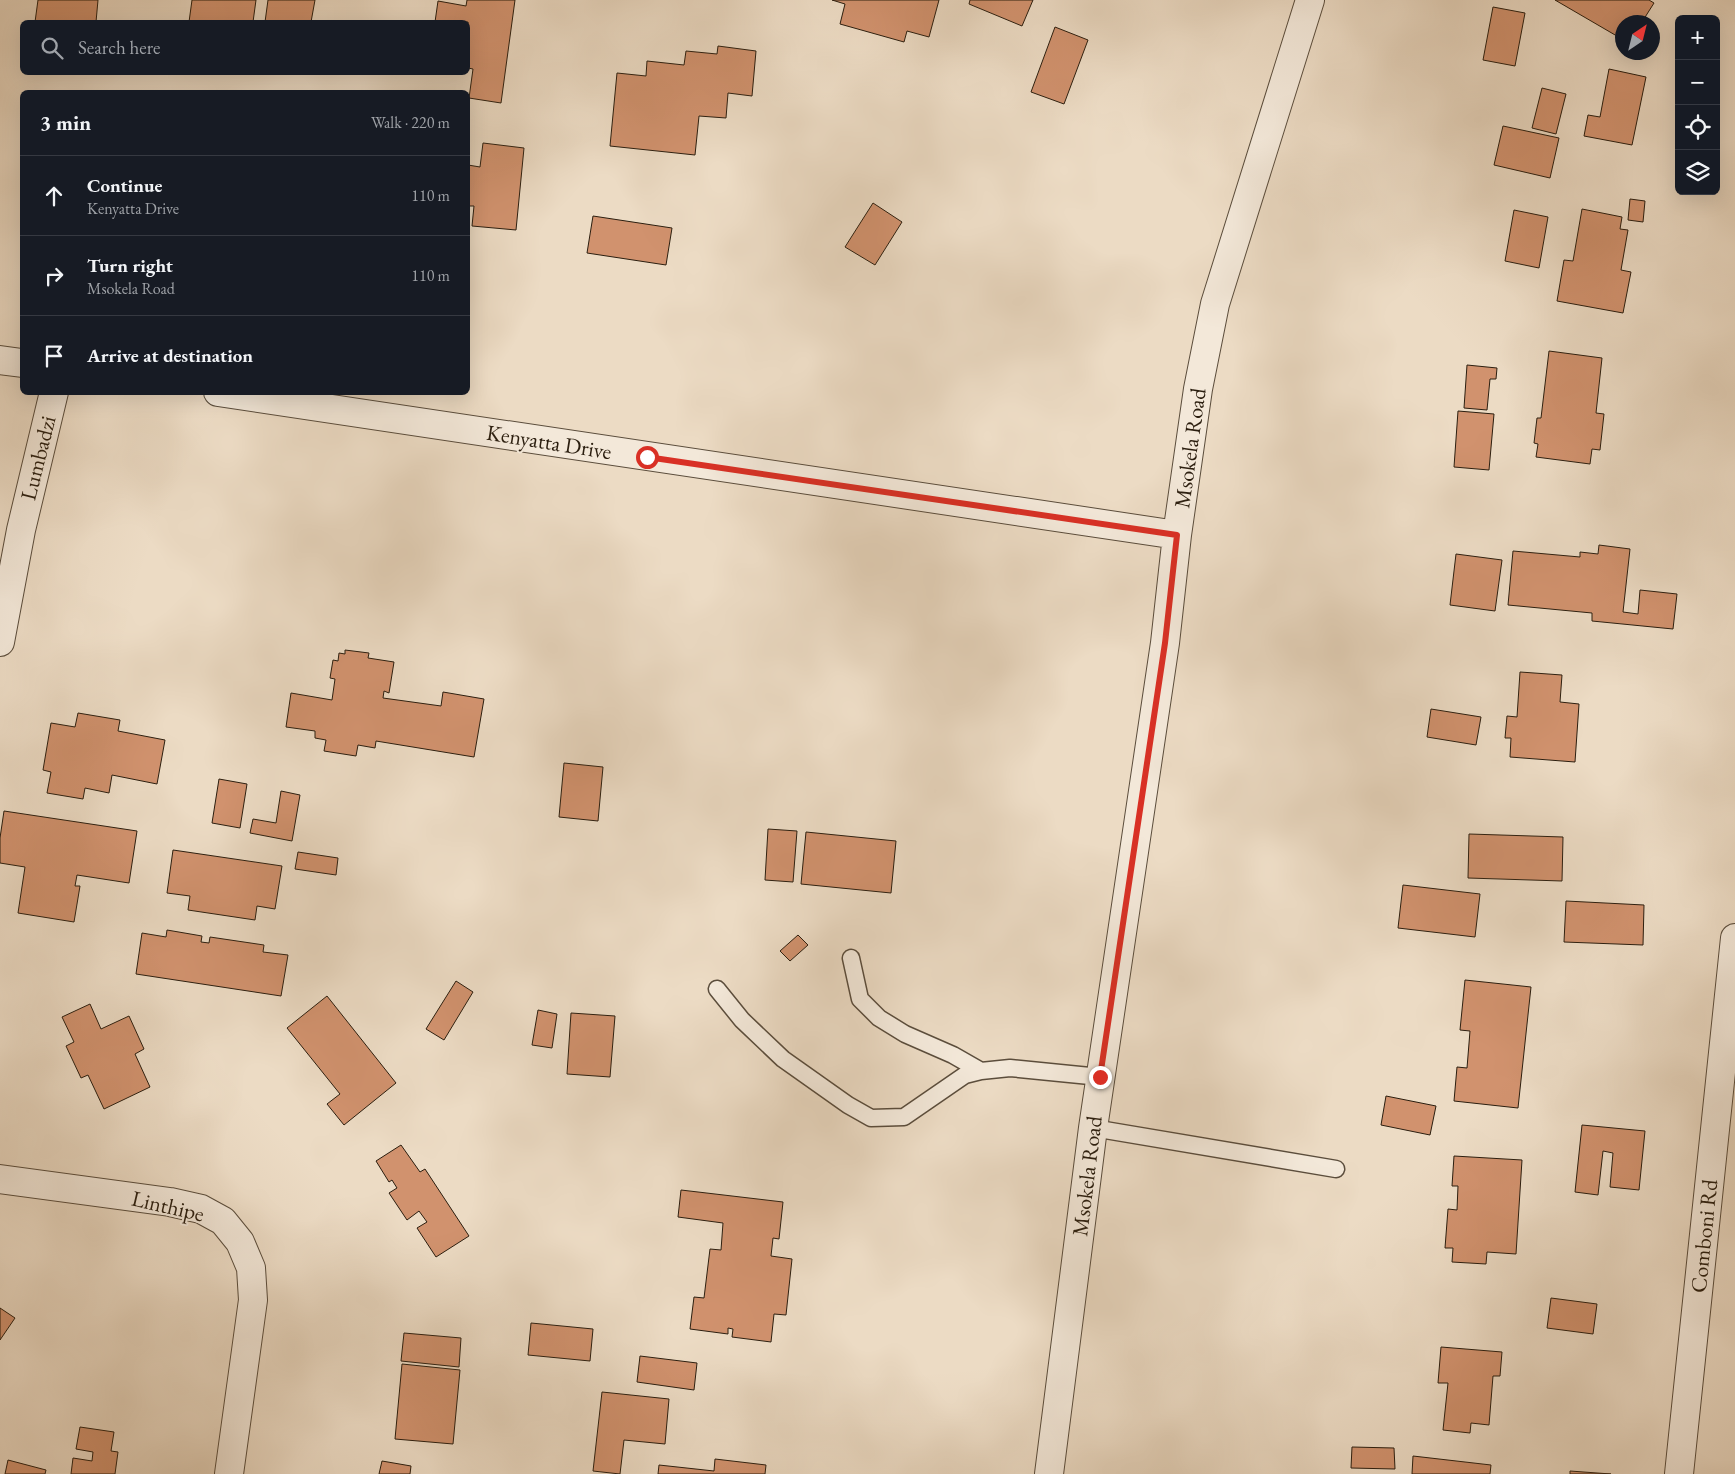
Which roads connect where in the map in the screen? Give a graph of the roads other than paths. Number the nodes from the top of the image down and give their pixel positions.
1 (1310, 0) edge
2 (0, 360) edge
3 (20, 363) edge
4 (53, 395) edge
5 (238, 395) edge
6 (1177, 535) junction
7 (0, 642) edge
8 (1735, 938) edge
9 (851, 958) dead end
10 (717, 989) dead end
11 (981, 1071) junction
12 (1100, 1077) junction
13 (1093, 1128) junction
14 (1336, 1168) dead end
15 (0, 1179) edge
16 (229, 1474) edge
17 (1049, 1474) edge
18 (1679, 1474) edge

1 - 6 street, Msokela Road
2 - 3 street
4 - 7 street, Lumbadzi
5 - 6 street, Kenyatta Drive
6 - 12 street, Msokela Road
8 - 18 street, Comboni Rd
9 - 11 lane
10 - 11 lane
11 - 12 lane
12 - 13 street, Msokela Road
13 - 14 lane
13 - 17 street, Msokela Road
15 - 16 street, Linthipe

